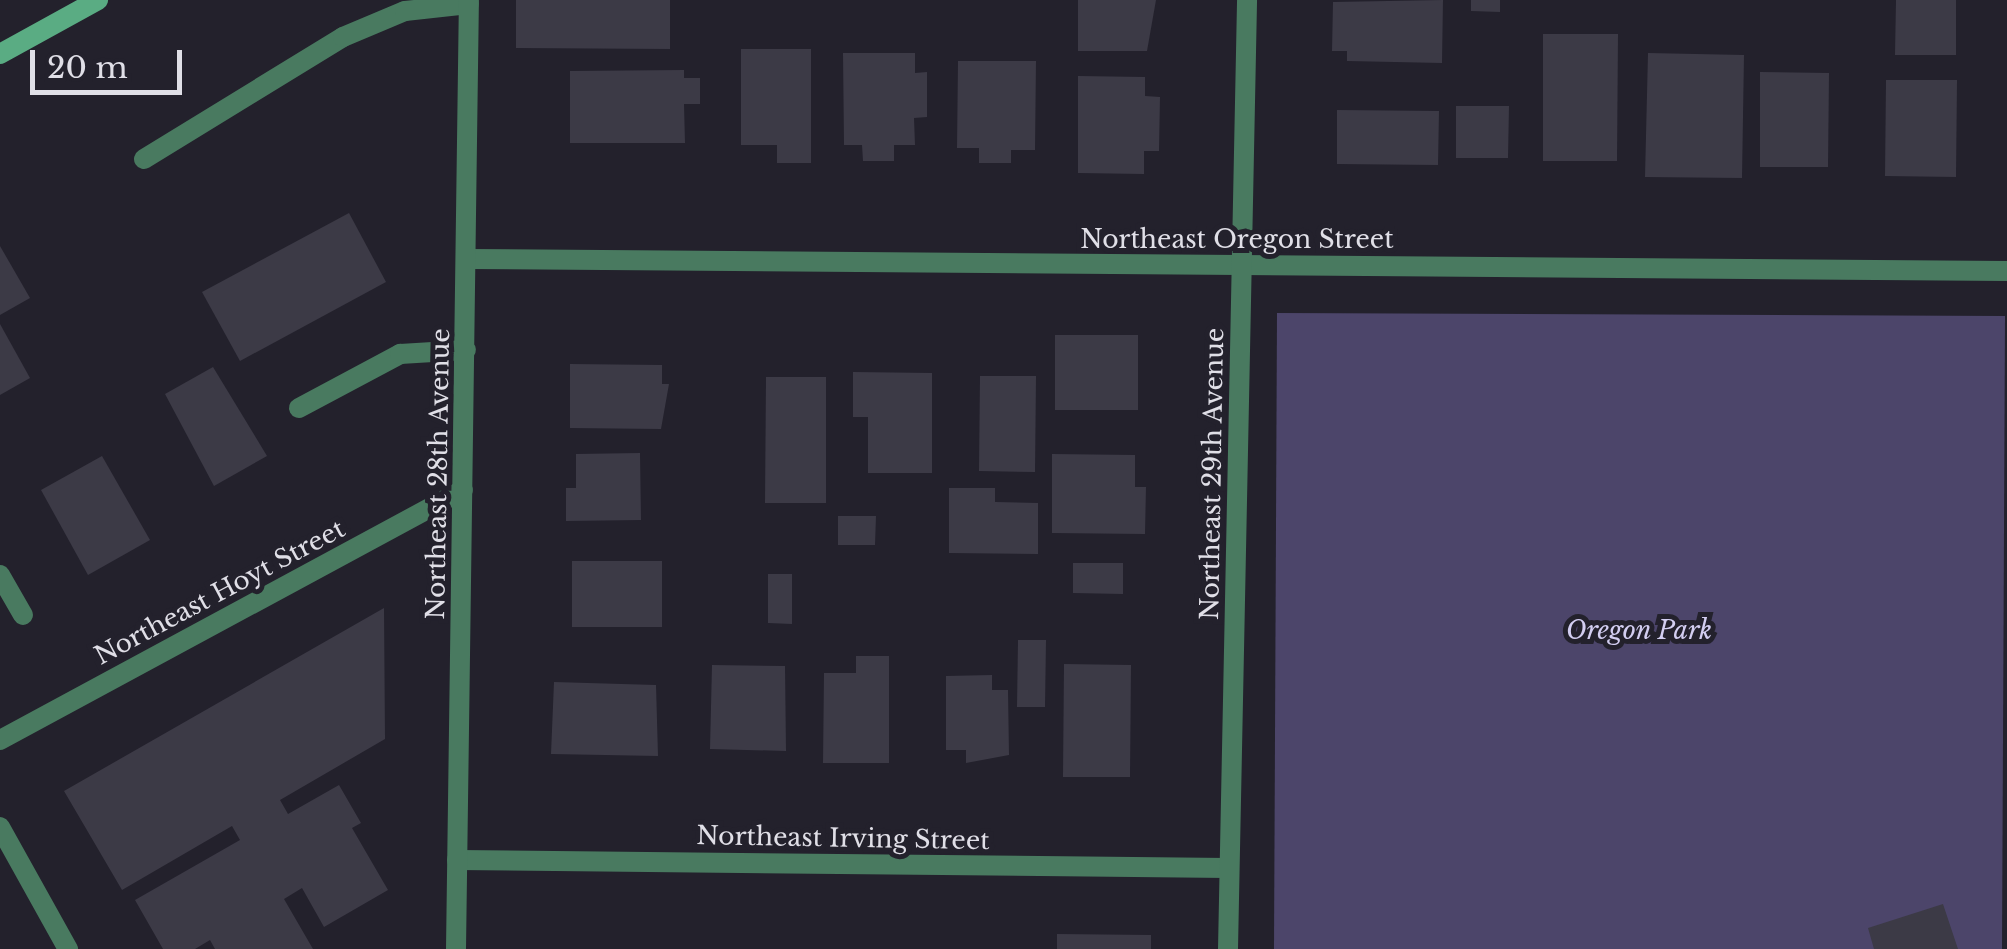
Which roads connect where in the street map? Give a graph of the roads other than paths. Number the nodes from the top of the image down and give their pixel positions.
1 (98, 0) edge
2 (1247, 0) edge
3 (469, 2) edge
4 (0, 54) edge
5 (144, 159) dead end
6 (467, 259) junction
7 (1244, 266) junction
8 (2007, 271) edge
9 (466, 350) junction
10 (300, 408) dead end
11 (463, 490) junction
12 (0, 575) edge
13 (23, 615) dead end
14 (0, 740) edge
15 (0, 828) edge
16 (457, 860) junction
17 (1228, 868) junction
18 (68, 949) edge
19 (456, 949) edge
20 (1228, 949) edge

1 - 4 main road
2 - 7 street, Northeast 29th Avenue
3 - 5 street
3 - 6 street, Northeast 28th Avenue
6 - 7 street, Northeast Oregon Street
6 - 9 street, Northeast 28th Avenue
7 - 8 street, Northeast Oregon Street
7 - 17 street, Northeast 29th Avenue
9 - 10 street
9 - 11 street, Northeast 28th Avenue
11 - 14 street, Northeast Hoyt Street
11 - 16 street, Northeast 28th Avenue
12 - 13 street
15 - 18 street
16 - 17 street, Northeast Irving Street
16 - 19 street, Northeast 28th Avenue
17 - 20 street, Northeast 29th Avenue

